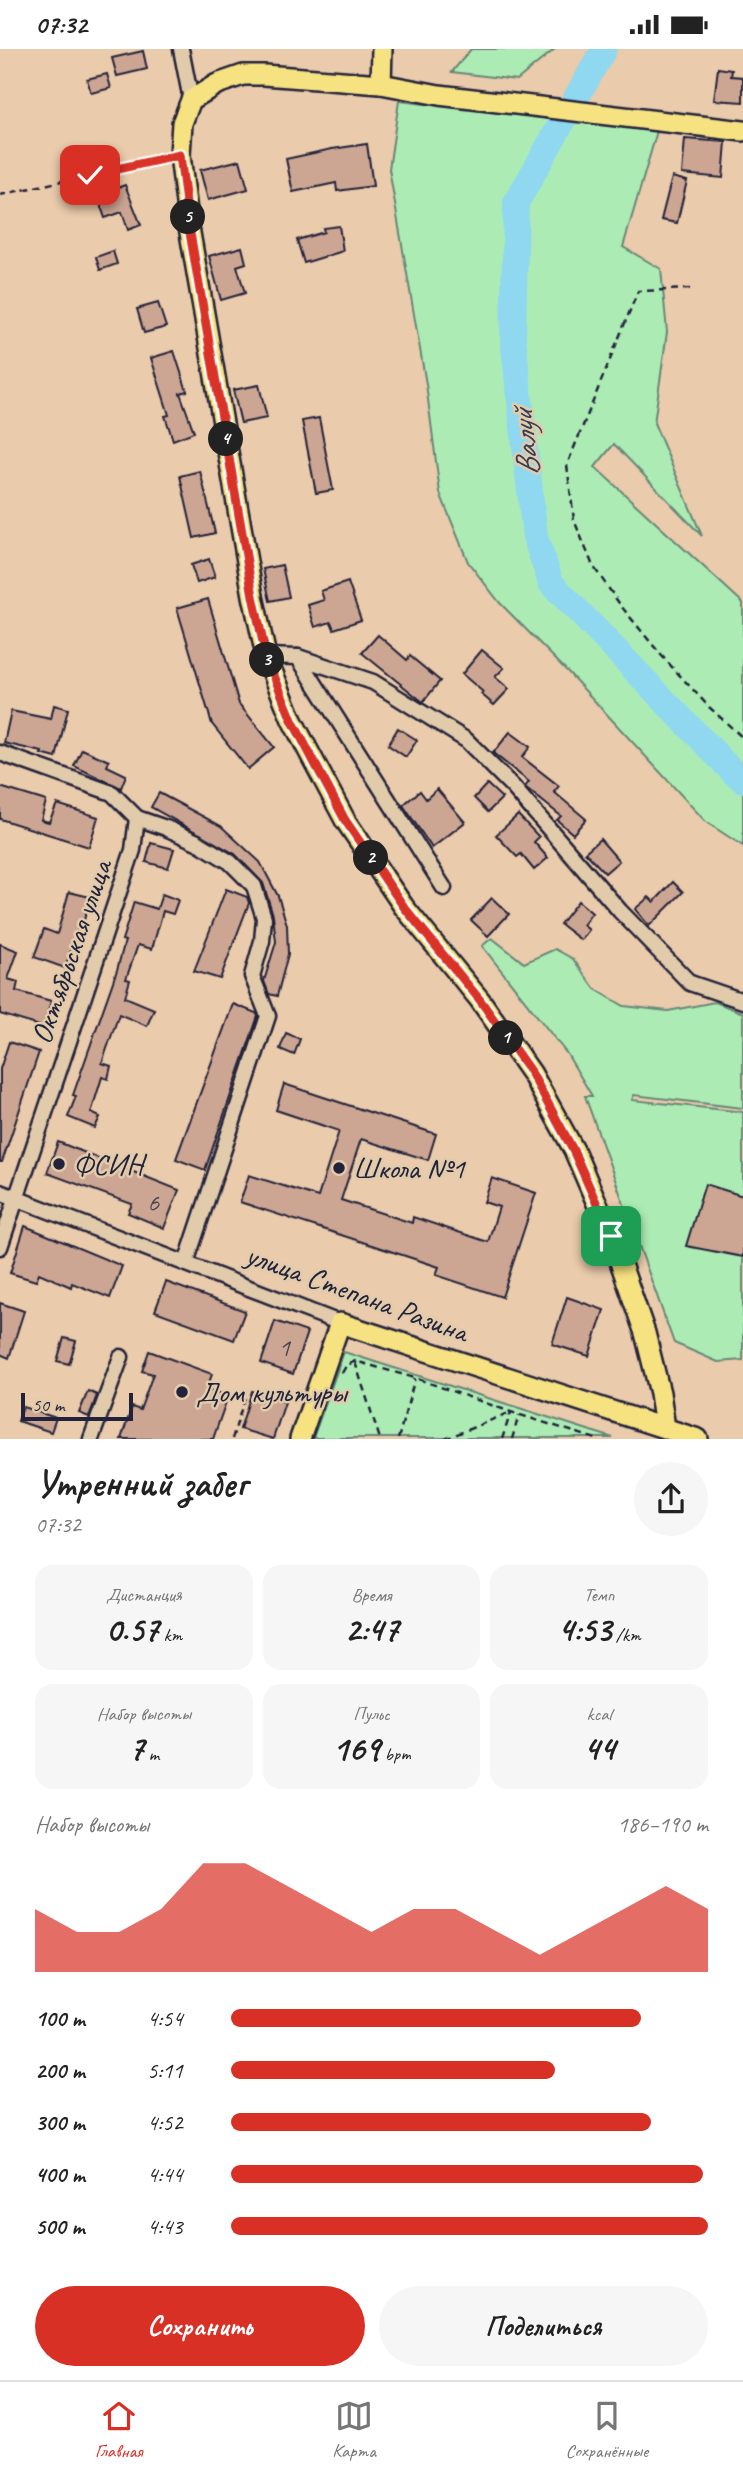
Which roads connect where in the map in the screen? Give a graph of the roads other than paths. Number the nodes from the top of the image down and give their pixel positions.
1 (181, 49) edge
2 (382, 49) edge
3 (381, 84) junction
4 (191, 100) junction
5 (743, 131) edge
6 (266, 656) junction
7 (298, 657) junction
8 (0, 753) edge
9 (136, 818) junction
10 (444, 888) dead end
11 (743, 1002) edge
12 (0, 1192) edge
13 (16, 1198) junction
14 (0, 1247) edge
15 (186, 1263) junction
16 (340, 1323) junction
17 (121, 1357) dead end
18 (665, 1428) junction
19 (91, 1439) edge
20 (300, 1439) edge
21 (698, 1439) edge

1 - 4 street
2 - 3 main road
3 - 4 main road
3 - 5 main road
4 - 6 main road
6 - 7 street
6 - 18 main road
7 - 10 street
7 - 11 street
8 - 9 street
9 - 13 street, Октябрьская улица
9 - 15 street
12 - 13 street, улица Степана Разина
13 - 14 street, Октябрьская улица
13 - 15 street, улица Степана Разина
15 - 16 street, улица Степана Разина
16 - 18 main road, улица Степана Разина
16 - 20 main road
17 - 19 street
18 - 21 main road, улица Степана Разина

